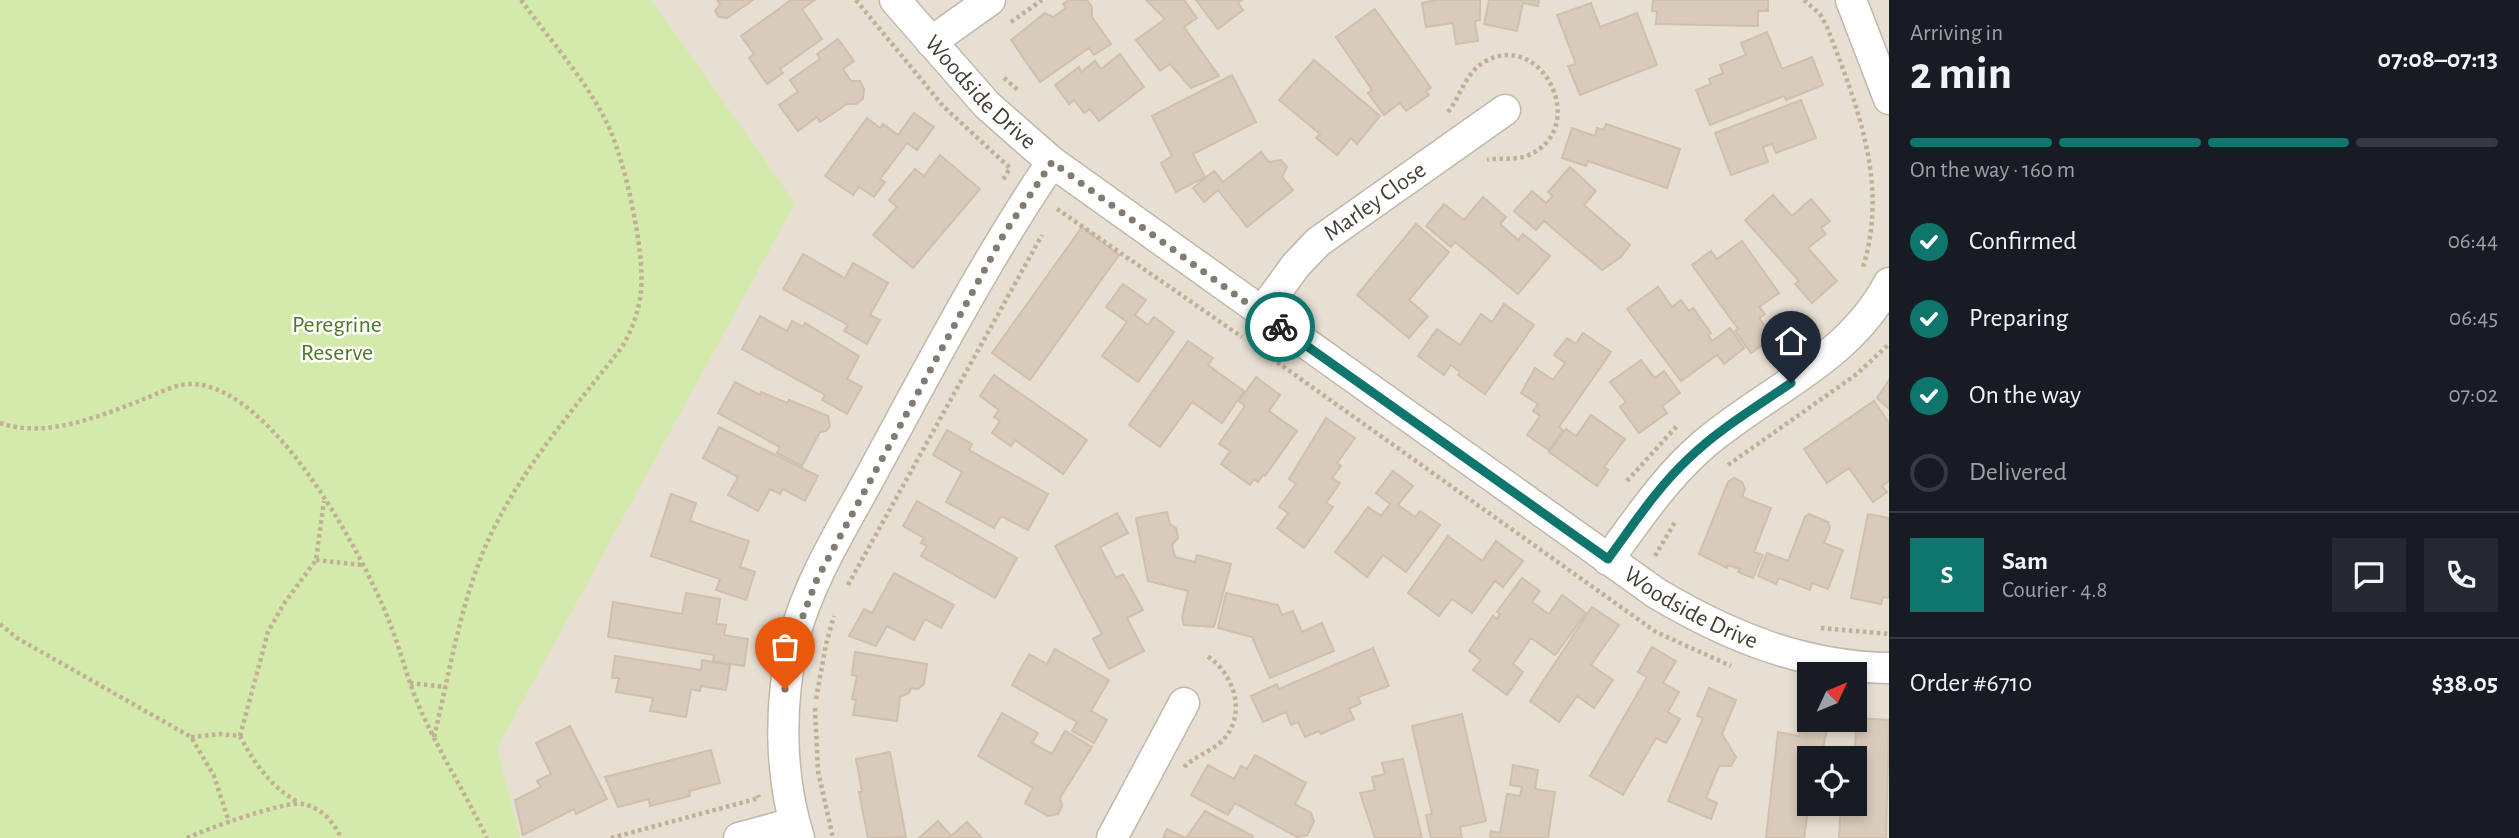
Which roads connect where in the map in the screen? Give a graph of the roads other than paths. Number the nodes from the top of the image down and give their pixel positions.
1 (895, 0) edge
2 (990, 0) edge
3 (1851, 0) edge
4 (931, 42) junction
5 (1889, 99) edge
6 (1505, 110) dead end
7 (1052, 162) junction
8 (1889, 283) edge
9 (1261, 313) junction
10 (1608, 559) junction
11 (1889, 668) edge
12 (1184, 703) dead end
13 (797, 830) edge
14 (739, 838) edge
15 (1111, 838) edge

1 - 4 street, Woodside Drive
2 - 4 street
3 - 5 street
4 - 7 street, Woodside Drive
6 - 9 street, Marley Close
7 - 9 street, Woodside Drive
7 - 13 street
8 - 10 street
9 - 10 street, Woodside Drive
10 - 11 street, Woodside Drive
12 - 15 street
13 - 14 street

